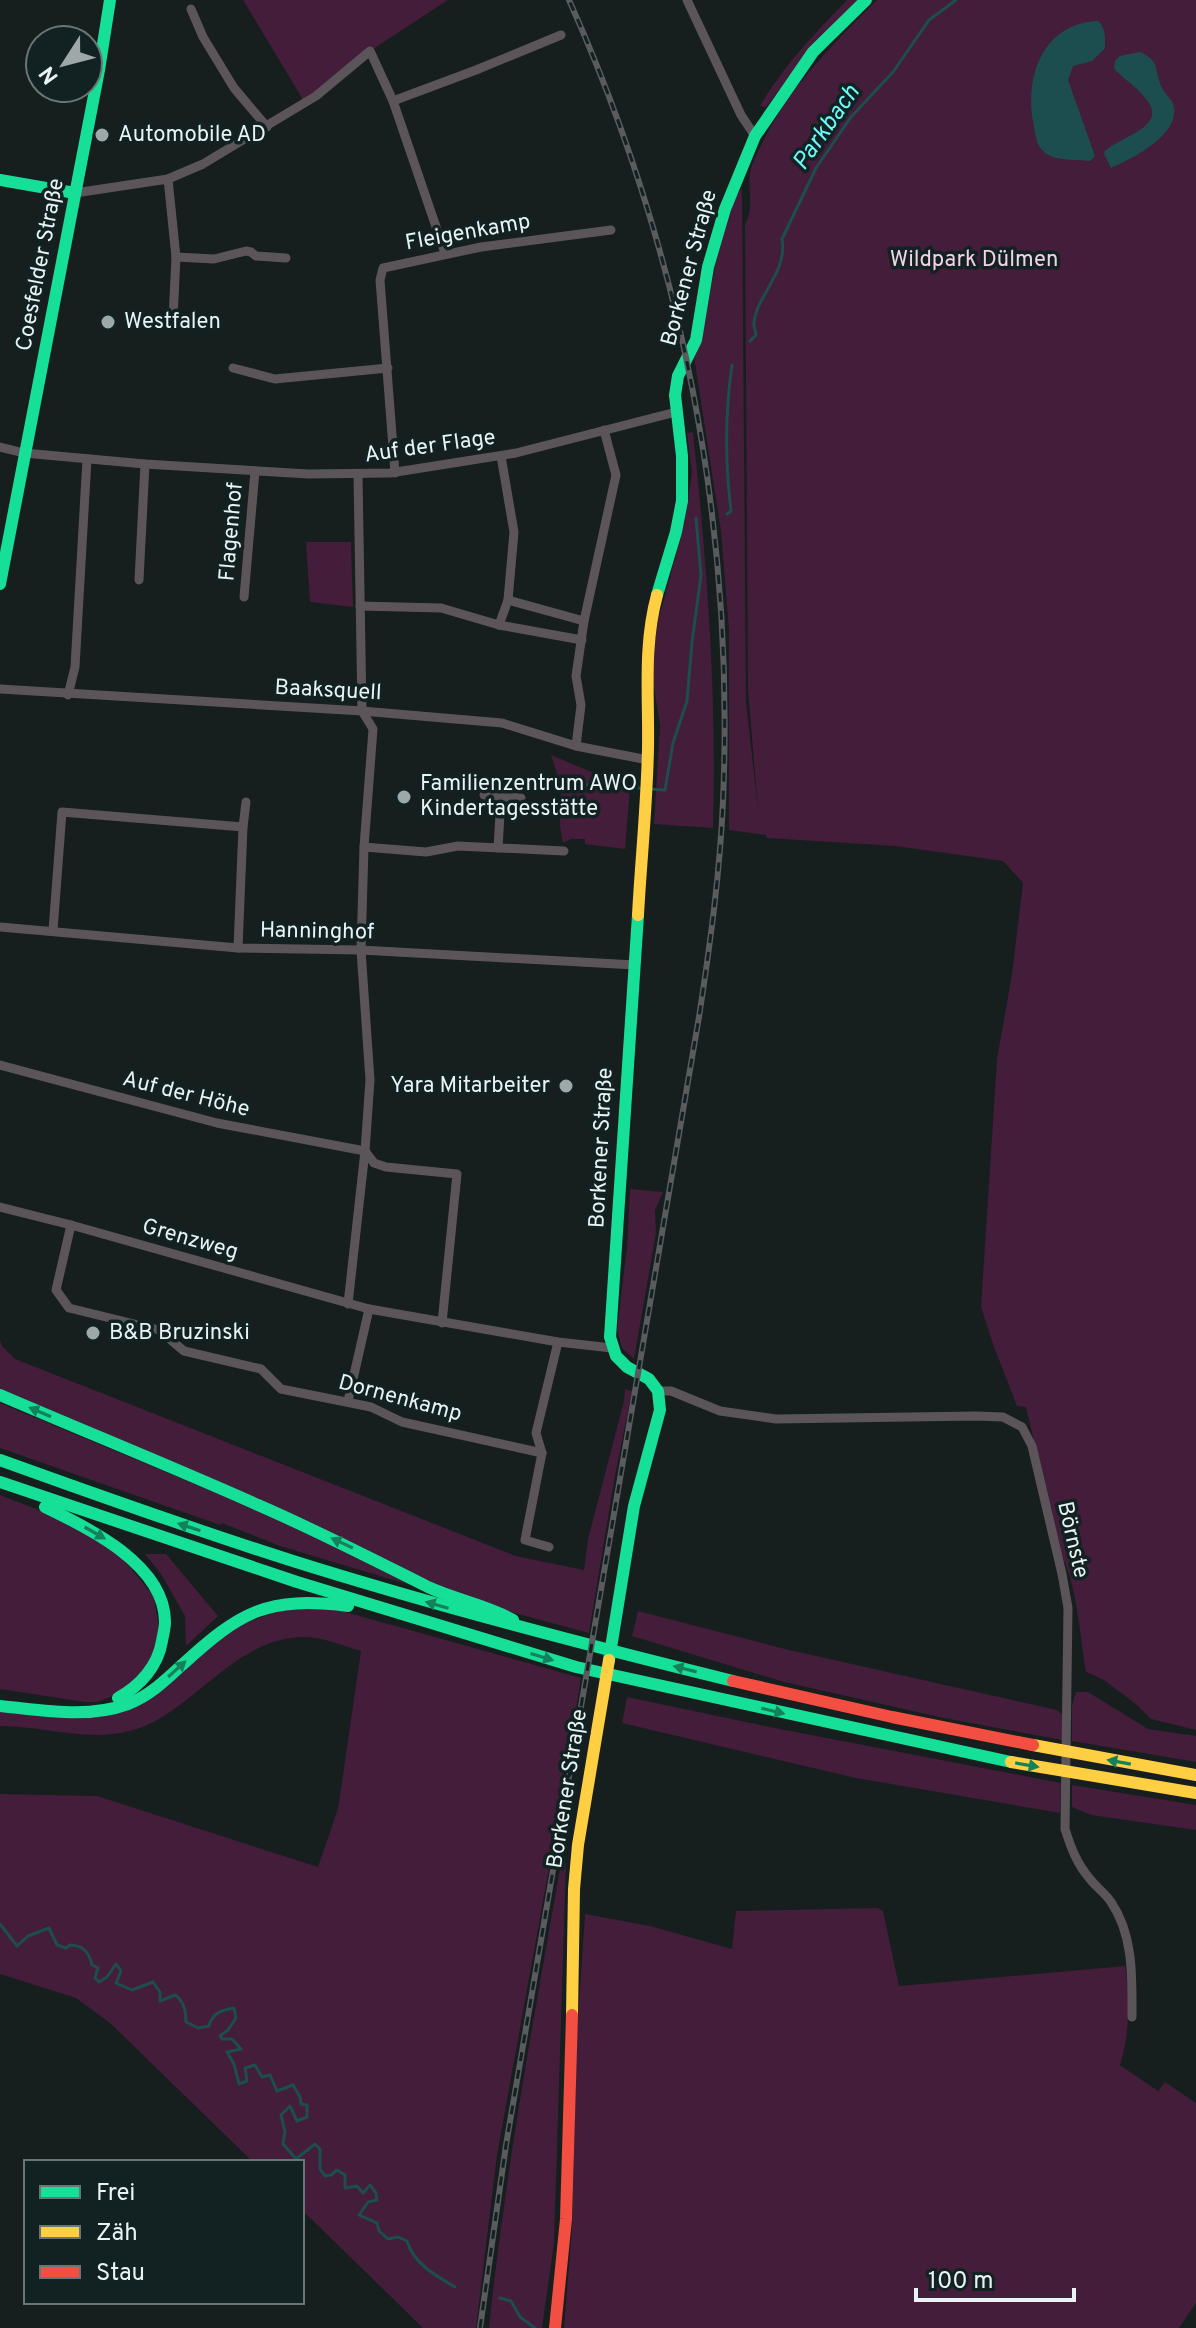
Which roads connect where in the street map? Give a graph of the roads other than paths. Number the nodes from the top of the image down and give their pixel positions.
1 (110, 0) edge
2 (687, 0) edge
3 (866, 0) edge
4 (191, 9) dead end
5 (561, 35) dead end
6 (393, 101) junction
7 (267, 127) junction
8 (755, 136) junction
9 (168, 179) junction
10 (0, 180) edge
11 (75, 193) junction
12 (611, 230) dead end
13 (445, 253) junction
14 (176, 257) junction
15 (286, 258) dead end
16 (173, 319) dead end
17 (233, 368) dead end
18 (388, 368) junction
19 (676, 412) junction
20 (604, 430) junction
21 (0, 447) edge
22 (24, 453) junction
23 (501, 456) junction
24 (87, 459) junction
25 (145, 464) junction
26 (255, 471) junction
27 (395, 473) junction
28 (358, 475) junction
29 (139, 580) dead end
30 (0, 584) edge
31 (244, 597) dead end
32 (508, 600) junction
33 (360, 606) junction
34 (584, 621) junction
35 (499, 625) junction
36 (582, 640) junction
37 (0, 689) edge
38 (68, 695) junction
39 (362, 711) junction
40 (576, 746) junction
41 (648, 760) junction
42 (484, 795) dead end
43 (501, 797) junction
44 (521, 798) dead end
45 (246, 802) dead end
46 (243, 827) junction
47 (364, 847) junction
48 (498, 848) junction
49 (564, 851) dead end
50 (0, 927) edge
51 (53, 930) junction
52 (238, 948) junction
53 (361, 950) junction
54 (635, 965) junction
55 (0, 1065) edge
56 (365, 1151) junction
57 (0, 1207) edge
58 (71, 1225) junction
59 (348, 1304) junction
60 (369, 1309) junction
61 (442, 1323) junction
62 (558, 1342) junction
63 (612, 1348) junction
64 (658, 1391) junction
65 (0, 1395) edge
66 (348, 1401) junction
67 (542, 1453) junction
68 (0, 1460) edge
69 (0, 1484) edge
70 (549, 1547) dead end
71 (414, 1617) junction
72 (539, 1634) junction
73 (0, 1694) edge
74 (0, 1706) edge
75 (1196, 1775) edge
76 (1196, 1793) edge
77 (1132, 2017) dead end
78 (555, 2328) edge

1 - 11 main road, Coesfelder Straße
2 - 8 street
3 - 8 main road, Borkener Straße
4 - 7 street
5 - 6 street
6 - 7 street
6 - 13 street
7 - 9 street
8 - 19 main road, Borkener Straße
9 - 11 street
9 - 14 street
10 - 11 main road
11 - 22 main road, Coesfelder Straße
12 - 13 street, Fleigenkamp
13 - 18 street, Fleigenkamp
14 - 15 street
14 - 16 street
17 - 18 street
18 - 27 street, Fleigenkamp
19 - 20 street, Auf der Flage
19 - 41 main road, Borkener Straße
20 - 23 street, Auf der Flage
20 - 34 street
21 - 22 street, Auf der Flage
22 - 24 street, Auf der Flage
22 - 30 main road, Coesfelder Straße
23 - 27 street, Auf der Flage
23 - 32 street
24 - 25 street, Auf der Flage
24 - 38 street
25 - 26 street, Auf der Flage
25 - 29 street
26 - 28 street, Auf der Flage
26 - 31 street, Flagenhof
27 - 28 street, Auf der Flage
28 - 33 street
32 - 34 street
32 - 35 street
33 - 35 street
33 - 39 street
34 - 36 street
35 - 36 street
36 - 40 street
37 - 38 street, Baaksquell
38 - 39 street, Baaksquell
39 - 40 street, Baaksquell
39 - 47 street
40 - 41 street, Baaksquell
41 - 54 main road, Borkener Straße
42 - 43 street
43 - 44 street
43 - 48 street
45 - 46 street
46 - 51 street
46 - 52 street
47 - 48 street
47 - 53 street
48 - 49 street
50 - 51 street, Hanninghof
51 - 52 street, Hanninghof
52 - 53 street, Hanninghof
53 - 54 street, Hanninghof
53 - 56 street
54 - 63 main road, Borkener Straße
55 - 56 street, Auf der Höhe
56 - 59 street
56 - 61 street, Auf der Höhe
57 - 58 street, Grenzweg
58 - 59 street, Grenzweg
58 - 66 street, Dornenkamp
59 - 60 street, Grenzweg
60 - 61 street, Grenzweg
60 - 66 street
61 - 62 street, Grenzweg
62 - 63 street, Grenzweg
62 - 67 street
63 - 64 main road
64 - 77 street, Börnste
64 - 78 main road, Borkener Straße
72 -> 65 main road
66 - 67 street, Dornenkamp
67 - 70 street
72 -> 68 main road
69 - 71 main road
69 -> 73 main road
74 -> 71 main road
71 -> 76 main road
75 -> 72 main road

